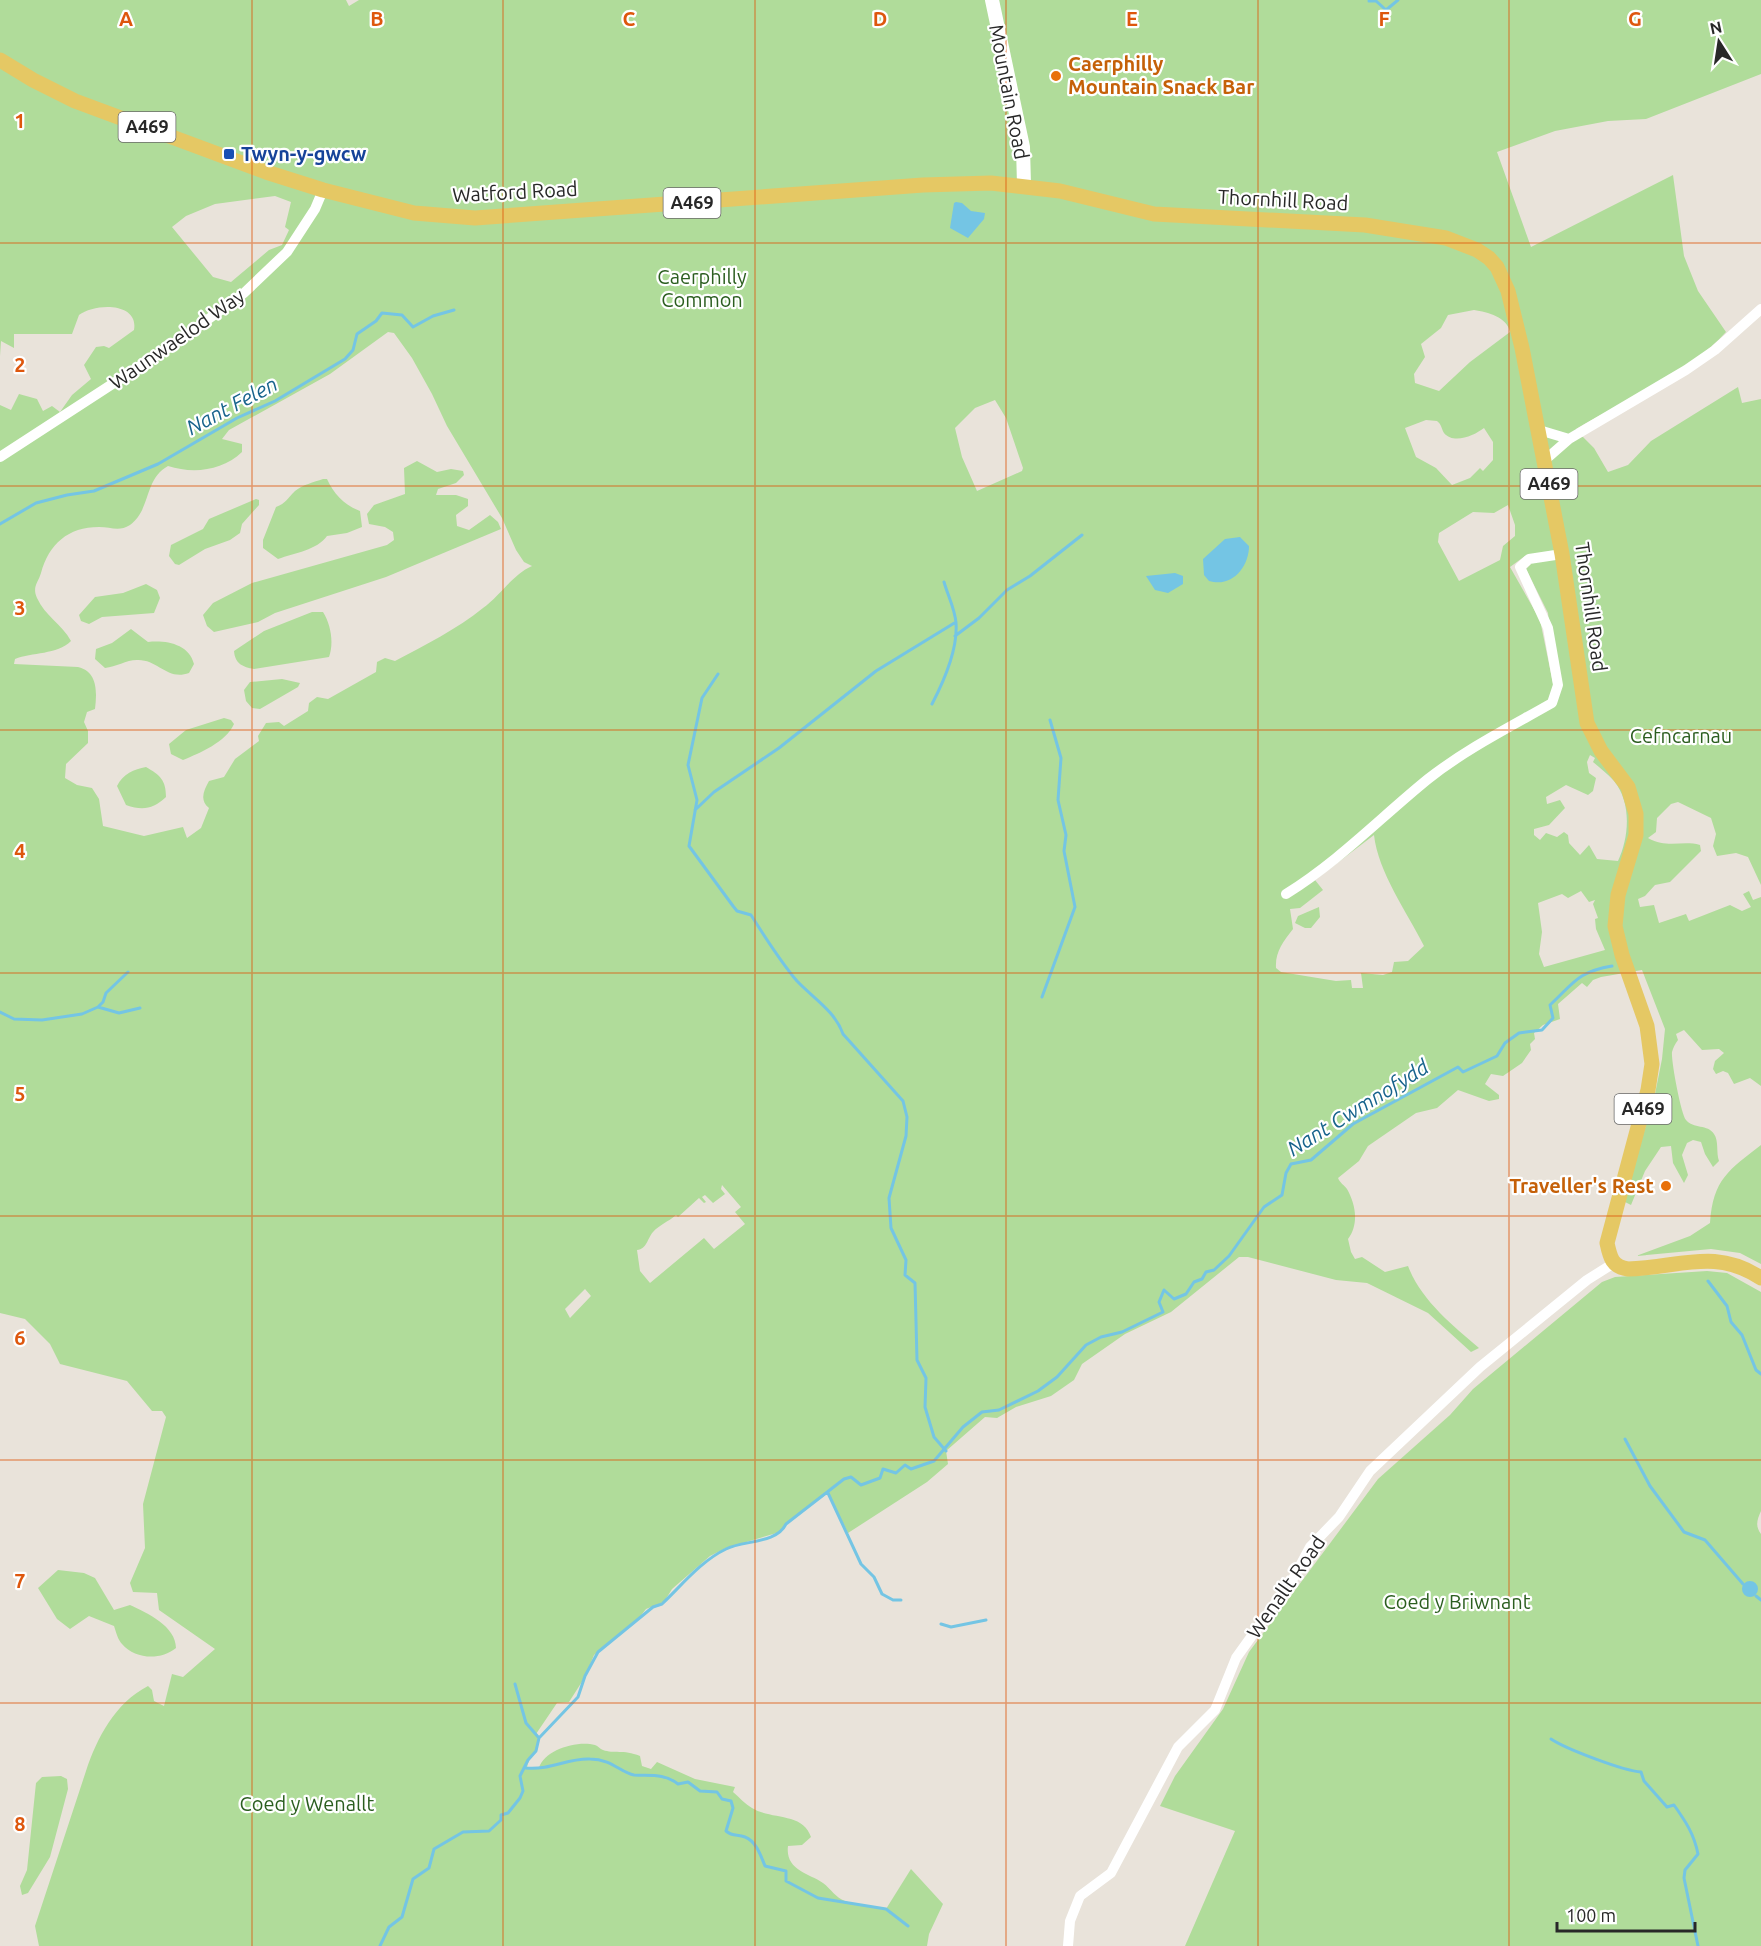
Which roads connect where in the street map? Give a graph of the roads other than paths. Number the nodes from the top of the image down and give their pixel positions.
1 (992, 0) edge
2 (0, 60) edge
3 (1024, 185) junction
4 (323, 190) junction
5 (1761, 309) edge
6 (1539, 430) junction
7 (1569, 439) junction
8 (0, 458) edge
9 (1545, 460) junction
10 (1562, 554) junction
11 (1286, 894) dead end
12 (1614, 1263) junction
13 (1761, 1278) edge
14 (1068, 1946) edge

1 - 3 main road, Mountain Road
2 - 4 main road, Watford Road / A469
3 - 4 main road, Watford Road / A469
3 - 6 main road, Thornhill Road / A469
4 - 8 street, Waunwaelod Way
5 - 7 street
6 - 7 street
6 - 9 main road, Thornhill Road / A469
7 - 9 street
9 - 10 main road, Thornhill Road / A469
10 - 11 street
10 - 12 main road, Thornhill Road / A469
12 - 13 main road
12 - 14 street, Wenallt Road

